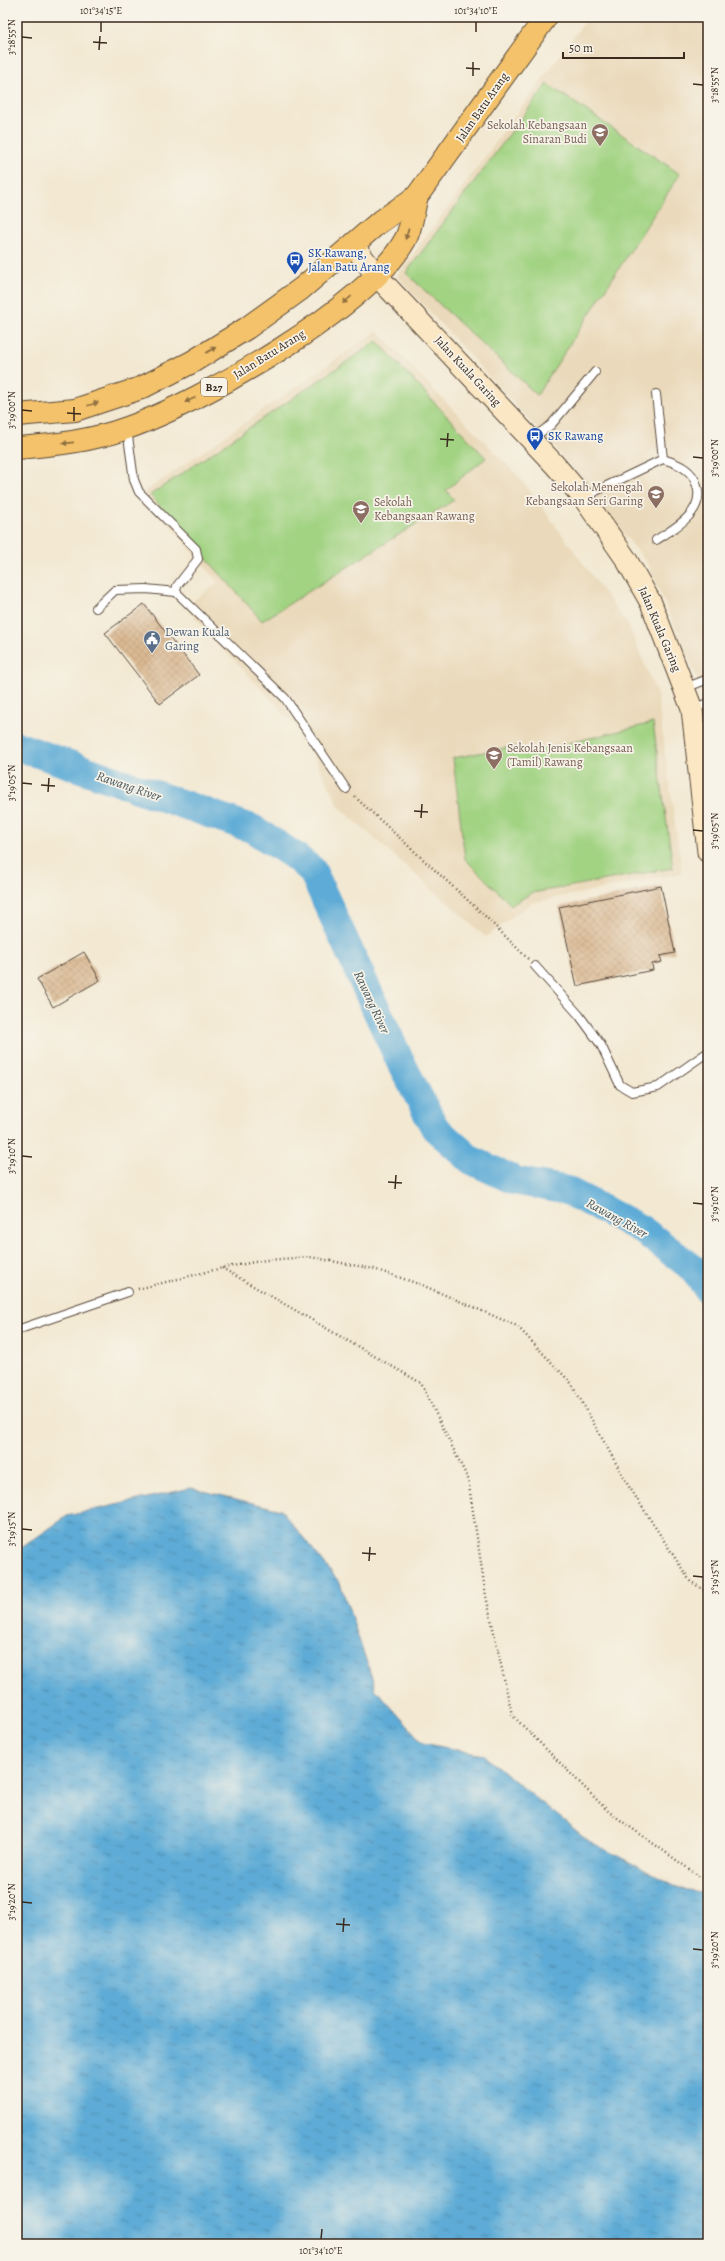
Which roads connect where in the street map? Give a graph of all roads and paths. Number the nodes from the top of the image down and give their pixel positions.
1 (546, 17) edge
2 (417, 196) junction
3 (352, 246) junction
4 (377, 276) junction
5 (595, 372) dead end
6 (656, 394) dead end
7 (22, 414) edge
8 (127, 428) junction
9 (532, 439) junction
10 (22, 447) edge
11 (663, 459) junction
12 (585, 500) junction
13 (656, 540) dead end
14 (176, 592) junction
15 (96, 608) dead end
16 (708, 679) edge
17 (685, 688) junction
18 (700, 706) edge
19 (346, 789) joint
20 (708, 852) edge
21 (535, 966) joint
22 (708, 1052) edge
23 (222, 1268) junction
24 (128, 1292) joint
25 (17, 1330) edge
26 (708, 1593) edge
27 (708, 1880) edge

1 - 2 main road, Jalan Batu Arang / B27
2 - 3 main road, Jalan Batu Arang / B27
2 -> 4 main road, Jalan Batu Arang / B27
3 - 4 street, Jalan Kuala Garing
7 -> 3 main road, Jalan Batu Arang / B27
4 -> 8 main road, Jalan Batu Arang / B27
4 - 9 street, Jalan Kuala Garing
5 - 9 lane
6 - 11 lane
8 -> 10 main road, Jalan Batu Arang / B27
8 - 14 lane
9 - 12 street, Jalan Kuala Garing
11 - 12 lane
11 - 13 lane
12 - 17 street, Jalan Kuala Garing
14 - 15 lane
14 - 19 lane
16 - 17 lane
17 - 18 street, Jalan Kuala Garing
18 - 20 street, Jalan Kuala Garing
19 - 21 path
21 - 22 lane
23 - 24 path
23 - 26 path
23 - 27 path
24 - 25 lane

